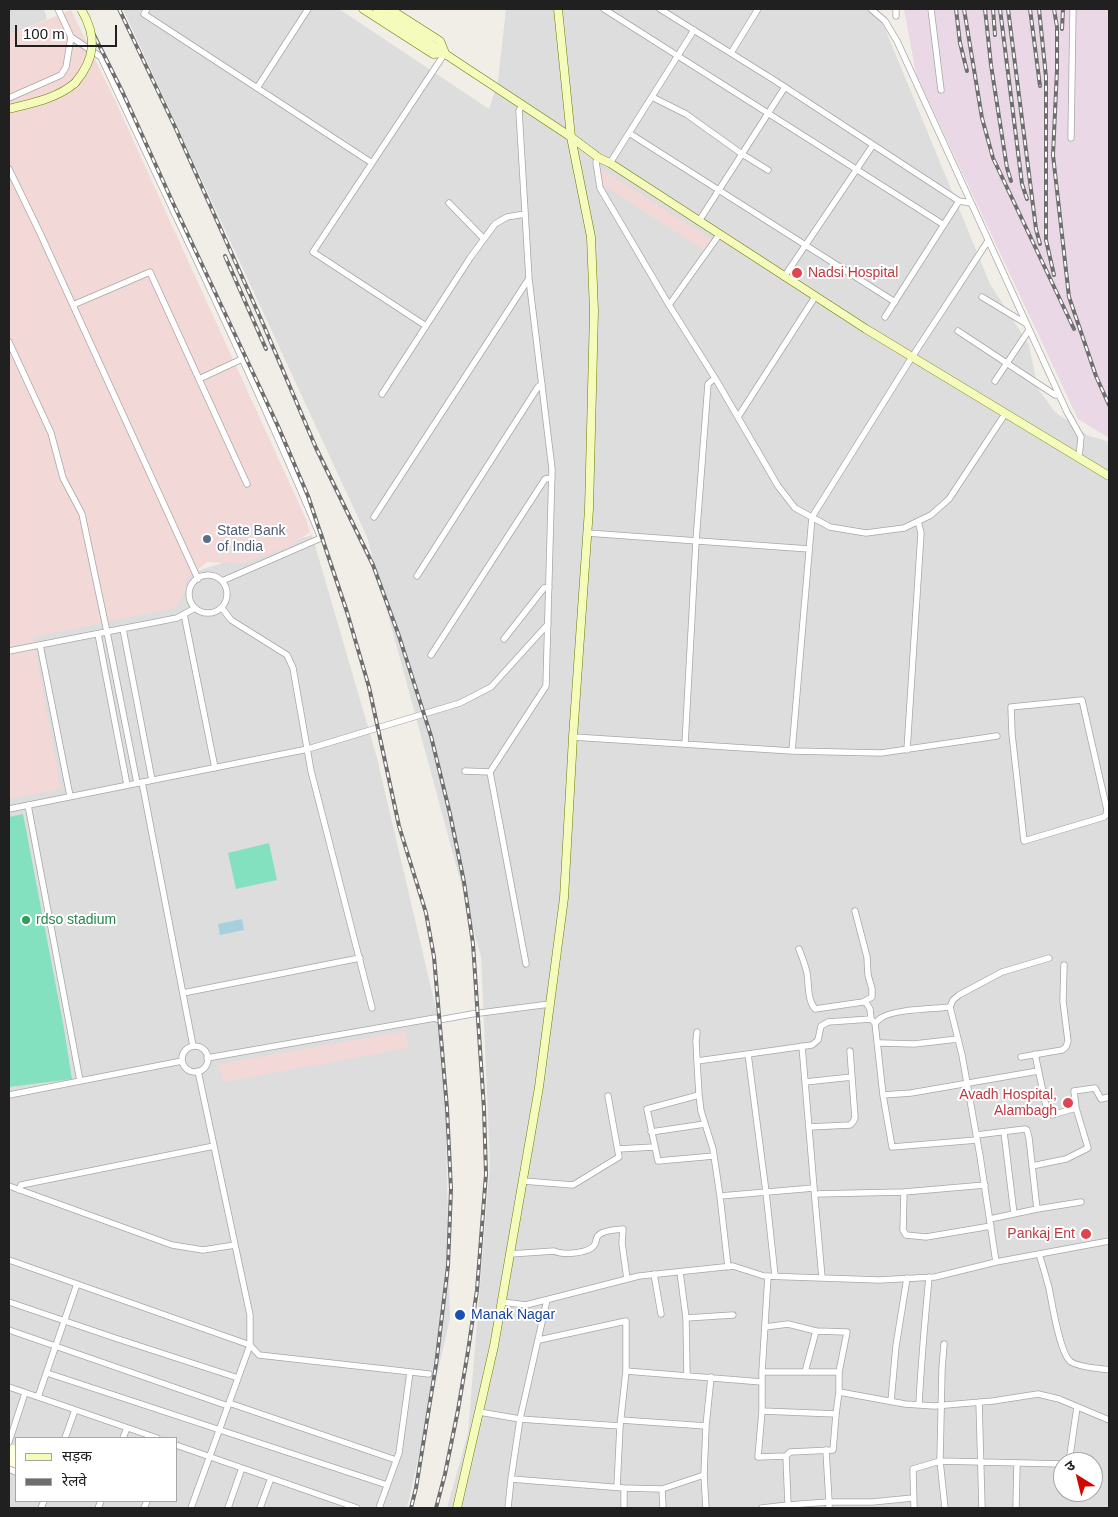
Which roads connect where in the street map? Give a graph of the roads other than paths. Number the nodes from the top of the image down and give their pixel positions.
1 (58, 9) edge
2 (81, 9) edge
3 (147, 9) edge
4 (308, 9) edge
5 (363, 9) edge
6 (377, 9) edge
7 (390, 9) edge
8 (558, 9) edge
9 (604, 9) edge
10 (660, 9) edge
11 (758, 9) edge
12 (871, 9) edge
13 (931, 9) edge
14 (1073, 9) edge
15 (694, 30) junction
16 (71, 37) junction
17 (445, 53) junction
18 (731, 53) junction
19 (678, 56) junction
20 (785, 87) junction
21 (258, 88) junction
22 (941, 90) dead end
23 (652, 96) junction
24 (9, 98) edge
25 (522, 104) junction
26 (9, 109) edge
27 (768, 113) junction
28 (629, 133) junction
29 (571, 137) junction
30 (1072, 138) dead end
31 (873, 145) junction
32 (742, 154) junction
33 (599, 158) junction
34 (372, 162) junction
35 (610, 163) junction
36 (9, 169) edge
37 (768, 170) dead end
38 (857, 170) junction
39 (718, 190) junction
40 (959, 201) junction
41 (449, 203) dead end
42 (970, 203) junction
43 (525, 214) junction
44 (699, 221) junction
45 (944, 225) junction
46 (719, 234) junction
47 (484, 239) junction
48 (988, 241) junction
49 (805, 246) junction
50 (784, 277) junction
51 (529, 279) junction
52 (982, 296) dead end
53 (815, 297) junction
54 (894, 302) junction
55 (73, 305) junction
56 (669, 305) junction
57 (885, 317) dead end
58 (1026, 324) junction
59 (426, 326) junction
60 (1029, 330) junction
61 (958, 332) dead end
62 (9, 342) edge
63 (912, 358) junction
64 (242, 359) junction
65 (1007, 364) junction
66 (715, 378) junction
67 (199, 379) junction
68 (995, 381) dead end
69 (542, 384) junction
70 (382, 394) dead end
71 (1059, 395) junction
72 (1005, 414) junction
73 (738, 417) junction
74 (1079, 458) junction
75 (1109, 476) edge
76 (552, 478) junction
77 (247, 484) dead end
78 (374, 517) dead end
79 (812, 517) junction
80 (918, 521) junction
81 (587, 533) junction
82 (696, 541) junction
83 (809, 549) junction
84 (417, 576) dead end
85 (198, 579) junction
86 (222, 581) junction
87 (549, 587) junction
88 (194, 608) junction
89 (222, 608) junction
90 (184, 614) junction
91 (548, 624) junction
92 (123, 629) junction
93 (108, 632) junction
94 (98, 634) junction
95 (504, 639) dead end
96 (40, 645) junction
97 (9, 651) edge
98 (431, 655) dead end
99 (998, 736) dead end
100 (573, 737) junction
101 (684, 744) junction
102 (308, 749) junction
103 (907, 750) junction
104 (792, 751) junction
105 (215, 768) junction
106 (466, 771) dead end
107 (490, 772) junction
108 (152, 780) junction
109 (139, 783) junction
110 (127, 785) junction
111 (70, 796) junction
112 (28, 805) junction
113 (9, 808) edge
114 (1107, 810) joint
115 (855, 911) dead end
116 (798, 949) dead end
117 (360, 958) junction
118 (1049, 958) dead end
119 (526, 964) dead end
120 (1064, 965) dead end
121 (182, 993) junction
122 (865, 1002) junction
123 (550, 1004) junction
124 (950, 1007) junction
125 (372, 1008) dead end
126 (873, 1021) junction
127 (697, 1032) dead end
128 (958, 1039) junction
129 (881, 1043) dead end
130 (193, 1046) junction
131 (802, 1046) junction
132 (850, 1051) dead end
133 (748, 1054) junction
134 (1035, 1054) junction
135 (1022, 1057) dead end
136 (207, 1058) junction
137 (182, 1060) junction
138 (697, 1061) junction
139 (198, 1071) junction
140 (1038, 1071) junction
141 (852, 1077) junction
142 (80, 1081) junction
143 (805, 1082) junction
144 (967, 1083) junction
145 (9, 1095) edge
146 (698, 1095) junction
147 (883, 1095) junction
148 (608, 1096) dead end
149 (1109, 1097) edge
150 (1076, 1108) junction
151 (706, 1124) junction
152 (809, 1128) junction
153 (651, 1132) junction
154 (1004, 1132) junction
155 (977, 1138) junction
156 (214, 1146) junction
157 (654, 1147) junction
158 (618, 1149) junction
159 (714, 1156) junction
160 (1032, 1166) junction
161 (523, 1181) junction
162 (985, 1185) junction
163 (9, 1186) edge
164 (19, 1190) junction
165 (815, 1191) junction
166 (766, 1192) junction
167 (904, 1192) junction
168 (720, 1196) junction
169 (1081, 1202) dead end
170 (1037, 1209) junction
171 (1014, 1214) junction
172 (990, 1219) junction
173 (991, 1226) junction
174 (1109, 1241) edge
175 (235, 1245) junction
176 (510, 1254) junction
177 (1039, 1254) junction
178 (9, 1260) edge
179 (996, 1262) junction
180 (728, 1267) junction
181 (680, 1272) junction
182 (654, 1274) junction
183 (768, 1276) junction
184 (775, 1276) junction
185 (929, 1277) junction
186 (822, 1278) junction
187 (907, 1278) junction
188 (628, 1279) junction
189 (77, 1284) junction
190 (547, 1300) junction
191 (9, 1302) edge
192 (502, 1302) junction
193 (661, 1314) dead end
194 (733, 1316) dead end
195 (686, 1318) junction
196 (64, 1321) junction
197 (765, 1327) junction
198 (9, 1330) edge
199 (816, 1331) junction
200 (539, 1340) junction
201 (944, 1344) dead end
202 (250, 1345) junction
203 (56, 1346) junction
204 (1109, 1370) edge
205 (626, 1371) junction
206 (47, 1372) junction
207 (410, 1372) junction
208 (762, 1372) junction
209 (805, 1372) junction
210 (840, 1372) junction
211 (429, 1374) dead end
212 (687, 1375) junction
213 (711, 1377) junction
214 (238, 1378) junction
215 (762, 1382) junction
216 (9, 1387) edge
217 (840, 1392) junction
218 (25, 1393) junction
219 (38, 1397) junction
220 (891, 1401) junction
221 (979, 1402) junction
222 (228, 1404) junction
223 (919, 1405) junction
224 (942, 1405) junction
225 (1077, 1407) junction
226 (75, 1410) junction
227 (762, 1411) junction
228 (479, 1412) junction
229 (836, 1414) junction
230 (520, 1418) junction
231 (1109, 1420) edge
232 (620, 1423) junction
233 (706, 1426) junction
234 (127, 1428) junction
235 (219, 1430) junction
236 (65, 1437) edge
237 (123, 1437) edge
238 (154, 1437) edge
239 (10, 1439) edge
240 (178, 1446) edge
241 (826, 1450) junction
242 (1070, 1452) edge
243 (210, 1456) junction
244 (786, 1456) junction
245 (396, 1460) junction
246 (940, 1460) junction
247 (981, 1462) junction
248 (1017, 1462) junction
249 (1053, 1464) edge
250 (242, 1468) junction
251 (704, 1475) junction
252 (270, 1478) junction
253 (511, 1479) junction
254 (387, 1485) junction
255 (620, 1488) junction
256 (662, 1489) junction
257 (913, 1498) junction
258 (829, 1505) edge
259 (872, 1505) edge
260 (788, 1507) edge
261 (190, 1508) edge
262 (228, 1508) edge
263 (260, 1508) edge
264 (357, 1508) edge
265 (379, 1508) edge
266 (457, 1508) edge
267 (508, 1508) edge
268 (624, 1508) edge
269 (663, 1508) edge
270 (706, 1508) edge
271 (762, 1508) edge
272 (914, 1508) edge
273 (945, 1508) edge
274 (982, 1508) edge
275 (1016, 1508) edge

1 - 16 street
2 - 26 street, bridge
3 - 21 street
4 - 21 street
5 - 17 street
6 - 17 street
7 - 17 street
8 - 29 street
9 - 19 street
10 - 15 street
11 - 18 street
12 - 42 street
13 - 22 street
14 - 30 street
15 - 18 street
15 - 19 street
16 - 24 street
16 - 64 street
17 - 25 street
17 - 34 street
18 - 20 street
19 - 23 street
19 - 27 street
20 - 27 street
20 - 31 street
21 - 34 street
23 - 28 street
23 - 32 street
25 - 29 street
25 - 43 street
27 - 32 street
27 - 38 street
28 - 35 street
28 - 39 street
29 - 33 street
29 - 81 street
31 - 38 street
31 - 40 street
32 - 37 street
32 - 39 street
33 - 35 street
33 - 56 street
34 - 59 street
35 - 44 street
36 - 55 street
38 - 45 street
38 - 49 street
39 - 44 street
39 - 49 street
40 - 42 street
40 - 45 street
41 - 47 street
42 - 48 street
43 - 47 street
43 - 51 street
44 - 46 street
45 - 54 street
46 - 50 street
46 - 56 street
47 - 59 street
48 - 58 street
48 - 63 street
49 - 50 street
49 - 54 street
50 - 53 street
51 - 69 street
51 - 78 street
52 - 58 street
53 - 63 street
53 - 73 street
54 - 57 street
55 - 67 street
55 - 85 street
56 - 66 street
58 - 60 street
59 - 70 street
60 - 65 street
60 - 71 street
61 - 65 street
62 - 93 street
63 - 72 street
63 - 79 street
64 - 67 street
64 - 86 street
65 - 68 street
65 - 71 street
66 - 73 street
66 - 82 street
67 - 77 street
69 - 76 street
69 - 84 street
71 - 74 street
72 - 74 street
72 - 80 street
73 - 79 street
74 - 75 street
76 - 87 street
76 - 98 street
79 - 80 street
79 - 83 street
80 - 103 street
81 - 82 street
81 - 100 street
82 - 83 street
82 - 101 street
83 - 104 street
85 - 86 street
85 - 88 street
86 - 89 street
87 - 91 street
87 - 95 street
88 - 89 street
88 - 90 street
89 - 102 street
90 - 92 street
90 - 105 street
91 - 102 street
91 - 107 street
92 - 93 street
92 - 108 street
93 - 94 street
93 - 109 street
94 - 96 street
94 - 110 street
96 - 97 street
96 - 111 street
99 - 103 street
100 - 101 street
100 - 123 street
101 - 104 street
102 - 105 street
102 - 117 street
103 - 104 street
105 - 108 street
106 - 107 street
107 - 119 street
108 - 109 street
109 - 110 street
109 - 121 street
110 - 111 street
111 - 112 street
112 - 113 street
112 - 142 street
114 - 114 street
115 - 122 street
116 - 122 street
117 - 121 street
117 - 125 street
118 - 124 street
120 - 134 street
121 - 130 street
122 - 126 street
123 - 136 street
123 - 161 street
124 - 126 street
124 - 128 street
126 - 131 street
126 - 147 street
127 - 138 street
128 - 129 street
128 - 144 street
130 - 136 street
130 - 137 street
131 - 133 street
131 - 143 street
132 - 141 street
133 - 138 street
133 - 166 street
134 - 135 street
134 - 140 street
136 - 139 street
137 - 139 street
137 - 142 street
138 - 146 street
139 - 156 street
140 - 144 street
140 - 150 street
141 - 143 street
141 - 152 street
142 - 145 street
143 - 152 street
144 - 147 street
144 - 155 street
146 - 151 street
146 - 153 street
147 - 155 street
148 - 158 street
149 - 150 street
150 - 160 street
151 - 153 street
151 - 159 street
152 - 165 street
153 - 157 street
154 - 155 street
154 - 160 street
154 - 171 street
155 - 162 street
156 - 164 street
156 - 175 street
157 - 158 street
157 - 159 street
158 - 161 street
159 - 168 street
160 - 170 street
161 - 176 street
162 - 167 street
162 - 172 street
163 - 164 street
164 - 175 street
165 - 166 street
165 - 167 street
165 - 186 street
166 - 168 street
166 - 184 street
167 - 173 street
168 - 180 street
169 - 170 street
170 - 171 street
171 - 172 street
172 - 173 street
173 - 179 street
174 - 177 street
175 - 202 street
176 - 188 street
176 - 192 street
177 - 179 street
177 - 204 street
178 - 189 street
179 - 185 street
180 - 181 street
180 - 183 street
181 - 182 street
181 - 195 street
182 - 188 street
182 - 193 street
183 - 184 street
183 - 197 street
184 - 186 street
185 - 187 street
185 - 223 street
186 - 187 street
187 - 220 street
188 - 190 street
189 - 196 street
189 - 202 street
190 - 192 street
190 - 200 street
191 - 196 street
192 - 228 street
194 - 195 street
195 - 212 street
196 - 203 street
196 - 214 street
197 - 199 street
197 - 208 street
198 - 203 street
199 - 209 street
199 - 210 street
200 - 205 street
200 - 230 street
201 - 224 street
202 - 207 street
202 - 214 street
203 - 206 street
203 - 222 street
205 - 212 street
205 - 232 street
206 - 219 street
206 - 235 street
207 - 211 street
207 - 245 street
208 - 209 street
208 - 215 street
209 - 210 street
210 - 217 street
212 - 213 street
213 - 215 street
213 - 233 street
214 - 222 street
215 - 227 street
216 - 218 street
217 - 220 street
217 - 229 street
218 - 219 street
218 - 239 street
219 - 226 street
220 - 223 street
221 - 224 street
221 - 225 street
221 - 247 street
222 - 235 street
222 - 245 street
223 - 224 street
224 - 246 street
225 - 231 street
225 - 242 street
226 - 234 street
226 - 236 street
227 - 229 street
227 - 244 street
228 - 230 street
228 - 266 street
229 - 241 street
230 - 232 street
230 - 253 street
232 - 233 street
232 - 255 street
233 - 251 street
234 - 237 street
234 - 238 street
235 - 243 street
235 - 254 street
240 - 243 street
241 - 244 street
241 - 258 street
243 - 250 street
243 - 261 street
244 - 260 street
245 - 254 street
246 - 247 street
246 - 257 street
246 - 273 street
247 - 248 street
247 - 274 street
248 - 249 street
248 - 275 street
250 - 252 street
250 - 262 street
251 - 256 street
251 - 270 street
252 - 263 street
252 - 264 street
253 - 255 street
253 - 267 street
254 - 265 street
255 - 256 street
255 - 268 street
256 - 269 street
257 - 259 street
257 - 272 street
258 - 259 street
258 - 260 street
260 - 271 street

